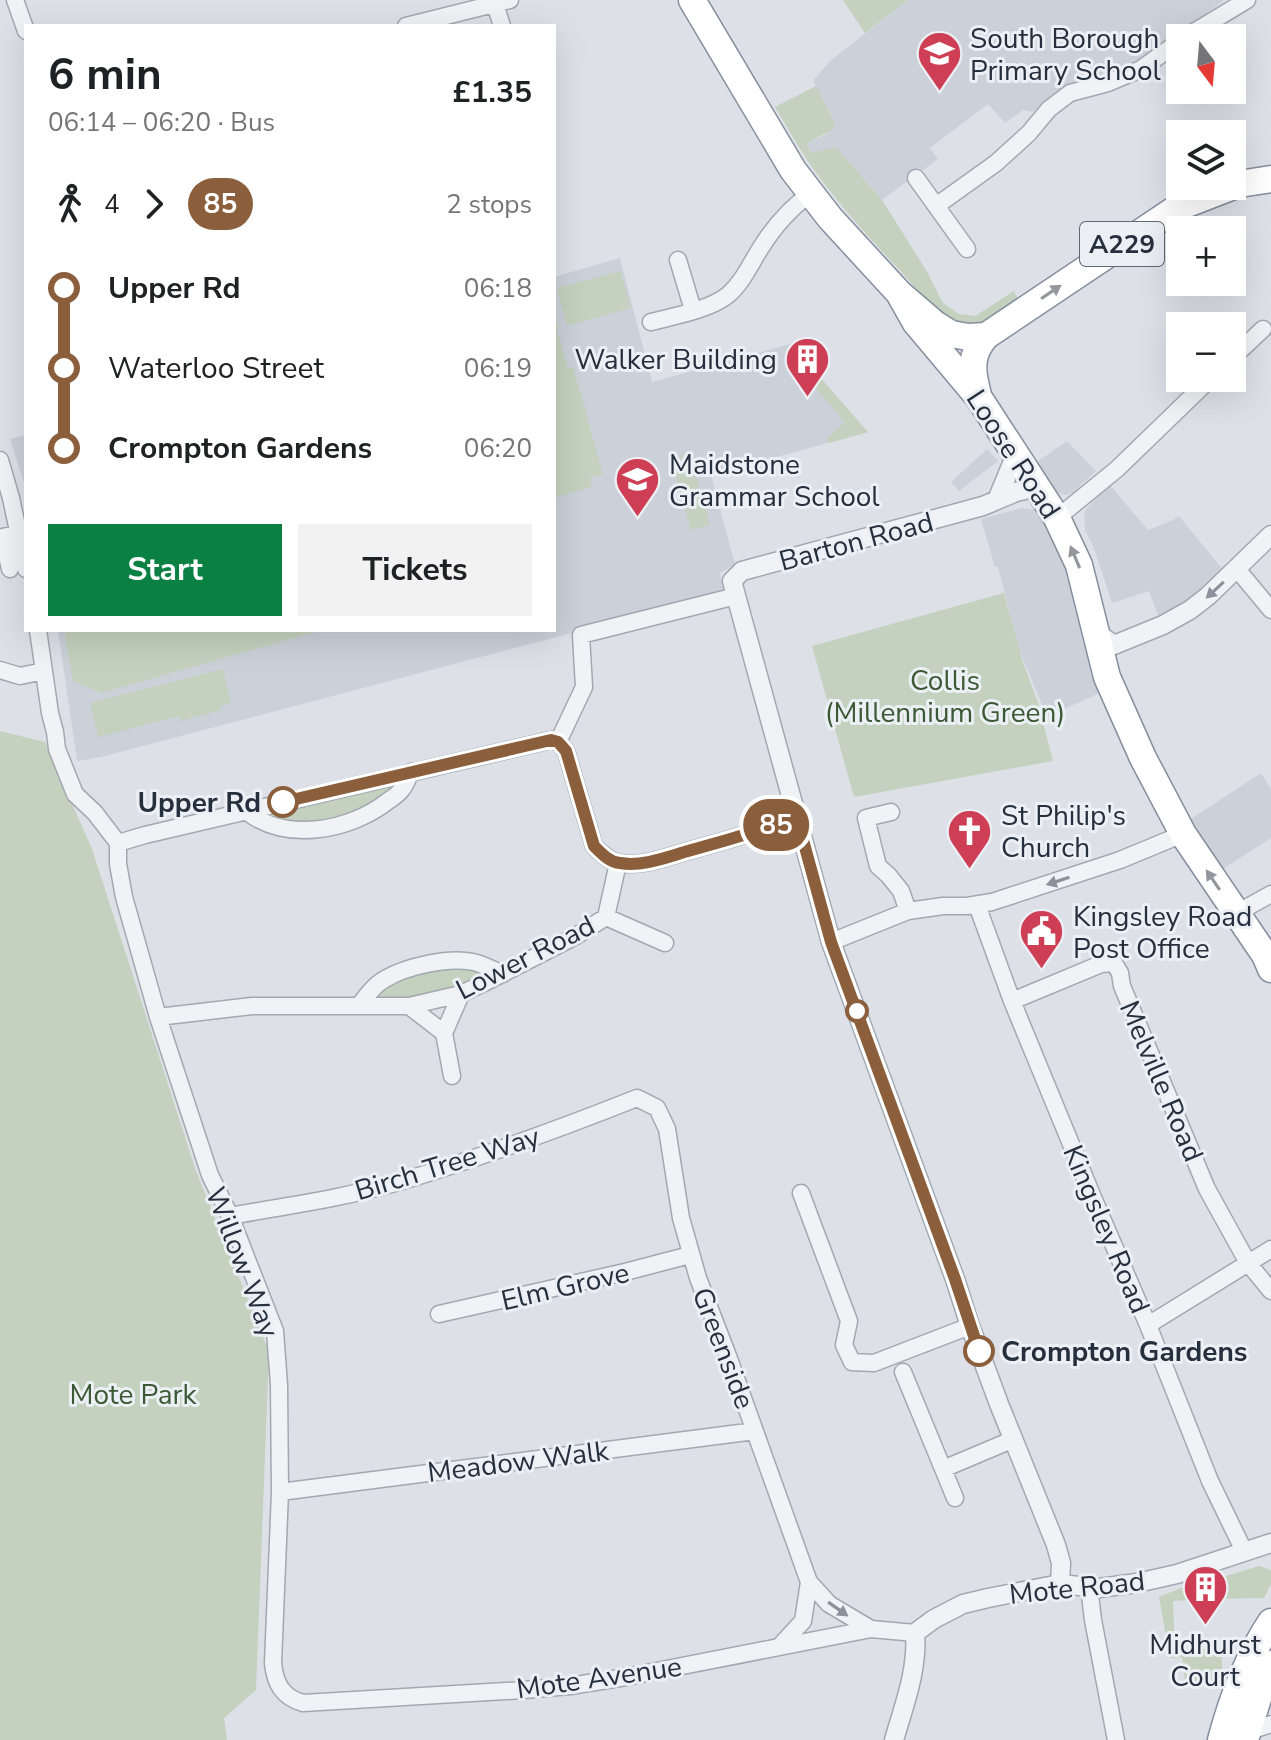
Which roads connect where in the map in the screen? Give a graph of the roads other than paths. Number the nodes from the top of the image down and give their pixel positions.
1 (15, 0) edge
2 (692, 0) edge
3 (1247, 0) edge
4 (502, 2) edge
5 (414, 24) edge
6 (502, 24) edge
7 (1207, 24) edge
8 (24, 25) edge
9 (1166, 51) edge
10 (916, 178) dead end
11 (1271, 179) edge
12 (810, 194) junction
13 (936, 206) junction
14 (967, 249) dead end
15 (678, 260) dead end
16 (899, 293) junction
17 (693, 310) junction
18 (651, 322) dead end
19 (1263, 329) dead end
20 (986, 336) junction
21 (1246, 345) edge
22 (1197, 392) edge
23 (979, 398) junction
24 (1016, 454) junction
25 (0, 460) edge
26 (1037, 487) junction
27 (997, 500) junction
28 (1057, 518) junction
29 (1271, 535) edge
30 (18, 569) edge
31 (1237, 569) junction
32 (736, 596) junction
33 (1271, 610) edge
34 (38, 632) edge
35 (1096, 632) junction
36 (0, 670) edge
37 (44, 671) junction
38 (558, 742) junction
39 (411, 772) junction
40 (246, 811) junction
41 (891, 812) dead end
42 (797, 818) junction
43 (1183, 834) junction
44 (118, 843) junction
45 (618, 863) junction
46 (1271, 894) edge
47 (977, 905) junction
48 (908, 911) junction
49 (1235, 914) junction
50 (606, 917) junction
51 (830, 940) junction
52 (665, 943) dead end
53 (1271, 969) edge
54 (503, 974) junction
55 (461, 994) junction
56 (1012, 1001) junction
57 (359, 1006) junction
58 (409, 1006) junction
59 (158, 1017) junction
60 (444, 1033) junction
61 (452, 1076) dead end
62 (657, 1108) joint
63 (801, 1193) dead end
64 (230, 1216) junction
65 (1271, 1249) edge
66 (690, 1255) junction
67 (1248, 1263) junction
68 (1271, 1291) edge
69 (439, 1314) dead end
70 (1148, 1325) junction
71 (970, 1326) junction
72 (903, 1372) dead end
73 (755, 1431) junction
74 (1014, 1439) junction
75 (943, 1469) junction
76 (280, 1492) junction
77 (955, 1498) dead end
78 (1271, 1543) edge
79 (1244, 1551) junction
80 (1271, 1556) edge
81 (809, 1582) junction
82 (1060, 1584) junction
83 (1089, 1587) junction
84 (1271, 1622) edge
85 (871, 1629) junction
86 (915, 1633) junction
87 (779, 1647) junction
88 (1271, 1664) edge
89 (283, 1692) joint
90 (1255, 1732) edge
91 (894, 1740) edge
92 (1116, 1740) edge
93 (1222, 1740) edge

1 - 8 street
2 - 12 highway, Loose Road
3 - 7 street
4 - 5 street
4 - 6 street
9 - 13 street
10 - 13 street
20 -> 11 highway, A229
12 - 16 highway, Loose Road
12 - 17 street
13 - 14 street
15 - 17 street
16 - 20 highway, Loose Road
16 - 23 highway, Loose Road
17 - 18 street
19 - 21 street
20 - 23 highway
22 - 28 street
23 - 24 highway, Loose Road
24 - 26 highway, Loose Road
24 - 27 street
25 - 30 street
26 - 27 street, Barton Road
26 - 28 highway, Loose Road
27 - 32 street, Barton Road
35 -> 28 highway, Loose Road
29 - 31 street
31 - 33 street
31 -> 35 street
32 - 38 street
32 - 42 street
34 - 37 street
35 - 43 highway, Loose Road
36 - 37 street
37 - 44 street
38 - 39 street
38 - 45 street
39 - 40 street
39 - 40 street
40 - 44 street
41 - 48 street
42 - 45 street
42 - 51 street
43 -> 47 street
49 -> 43 highway, Loose Road
44 - 59 street, Willow Way
45 - 50 street, Lower Road
46 - 49 street
47 - 48 street
47 - 56 street, Kingsley Road
48 - 51 street
49 - 53 highway, Loose Road
50 - 52 street
50 - 54 street, Lower Road
51 - 71 street
54 - 55 street, Lower Road
54 - 57 street
55 - 58 street, Lower Road
55 - 60 street
56 - 67 street, Melville Road
56 - 70 street, Kingsley Road
57 - 58 street, Lower Road
57 - 59 street, Lower Road
58 - 60 street
59 - 64 street, Willow Way
60 - 61 street
62 - 64 street, Birch Tree Way
62 - 66 street, Greenside
63 - 71 street
64 - 76 street, Willow Way
65 - 67 street
66 - 69 street, Elm Grove
66 - 73 street, Greenside
67 - 68 street, Melville Road
67 - 70 street
70 - 79 street, Kingsley Road
71 - 74 street
72 - 75 street
73 - 76 street, Meadow Walk
73 - 81 street, Greenside
74 - 75 street
74 - 82 street
75 - 77 street
76 - 89 street, Willow Way
78 - 79 street, Mote Road
79 - 80 street, Mote Road
79 - 83 street, Mote Road
81 -> 85 street, Greenside
81 - 87 street, Greenside
82 - 83 street, Mote Road
82 - 86 street, Mote Road
83 - 92 street
84 - 93 highway
85 - 86 street, Mote Avenue
85 - 87 street, Mote Avenue
86 - 91 street
87 - 89 street, Mote Avenue
88 - 90 highway
90 - 93 street

